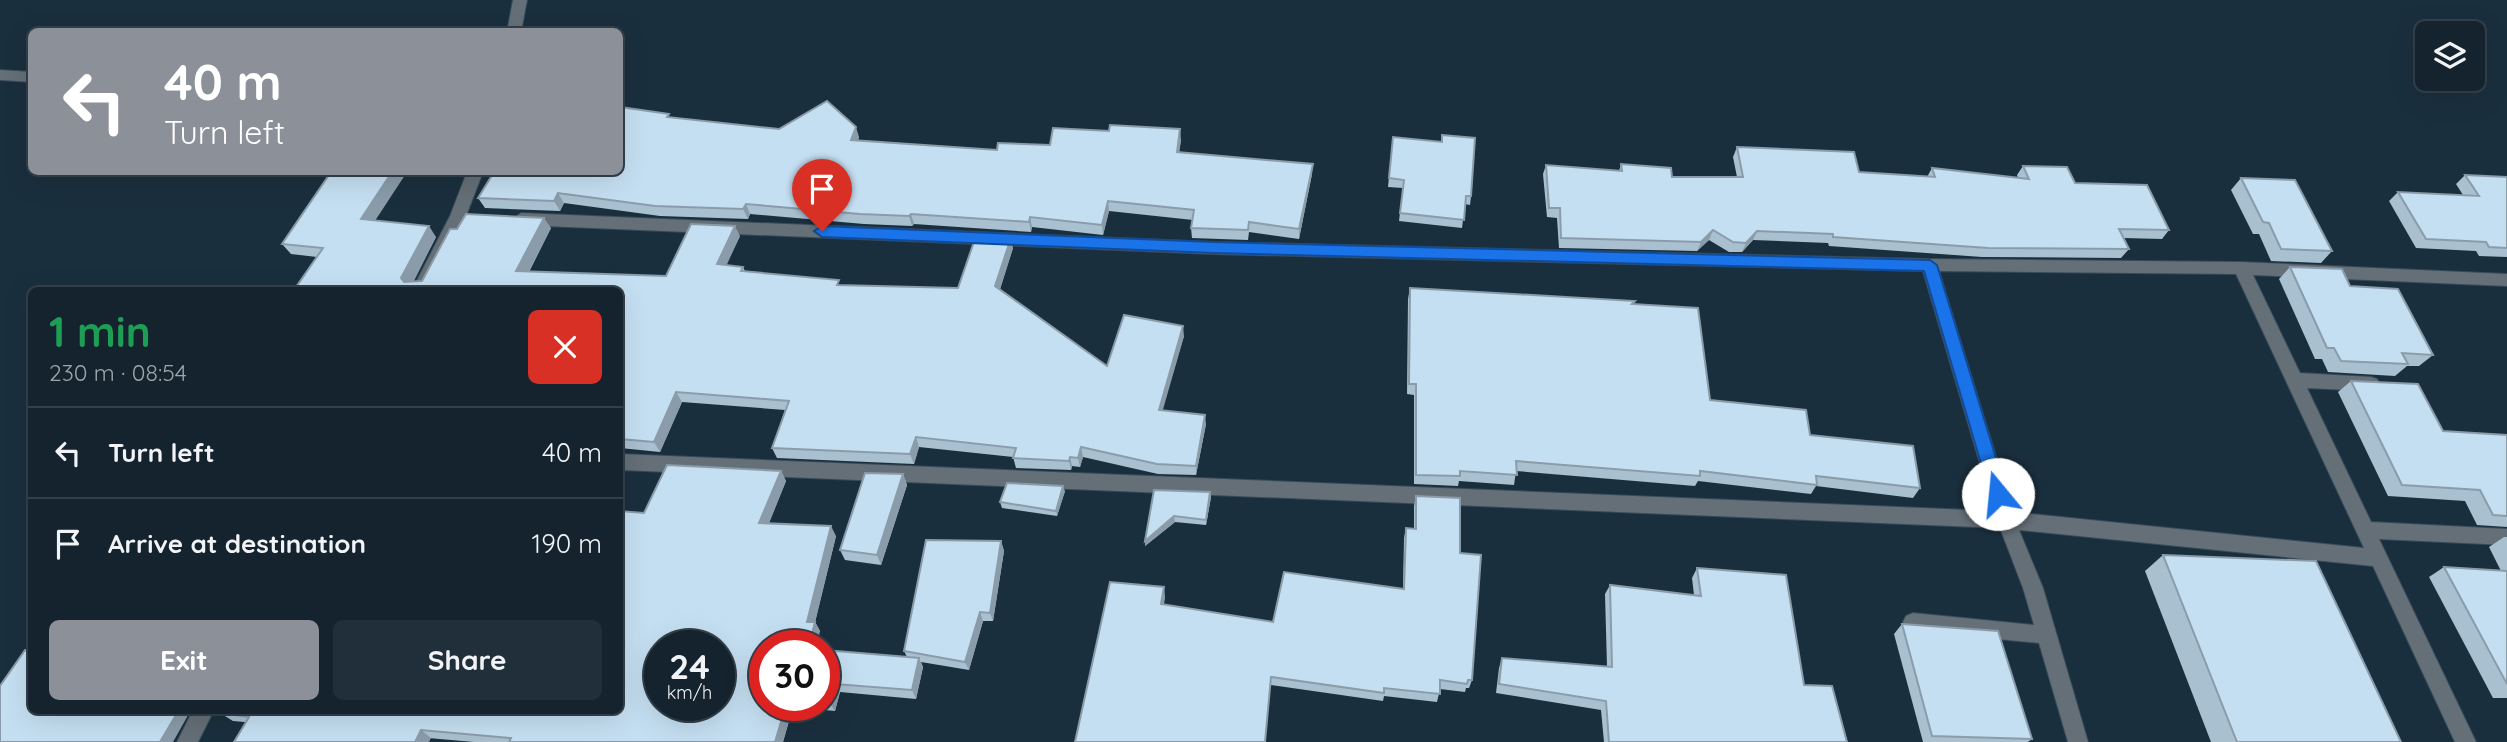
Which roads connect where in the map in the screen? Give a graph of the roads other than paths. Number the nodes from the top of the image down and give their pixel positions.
1 (520, 0) edge
2 (515, 28) edge
3 (0, 75) edge
4 (28, 77) edge
5 (474, 175) edge
6 (500, 218) edge
7 (1930, 265) junction
8 (2241, 268) junction
9 (2507, 280) edge
10 (422, 287) edge
11 (2294, 380) junction
12 (2384, 384) edge
13 (623, 462) edge
14 (2006, 520) junction
15 (2367, 530) junction
16 (2507, 537) edge
17 (2380, 558) junction
18 (1913, 622) edge
19 (2047, 635) junction
20 (202, 714) edge
21 (187, 742) edge
22 (2078, 742) edge
23 (2466, 742) edge

1 - 2 street
3 - 4 street
5 - 10 street
6 - 7 street
7 - 8 street
7 - 14 street
8 - 9 street
8 - 11 street
11 - 12 street
11 - 15 street
13 - 14 street
14 - 17 street
14 - 19 street
15 - 16 street
15 - 17 street
17 - 23 street
18 - 19 street
19 - 22 street
20 - 21 street

